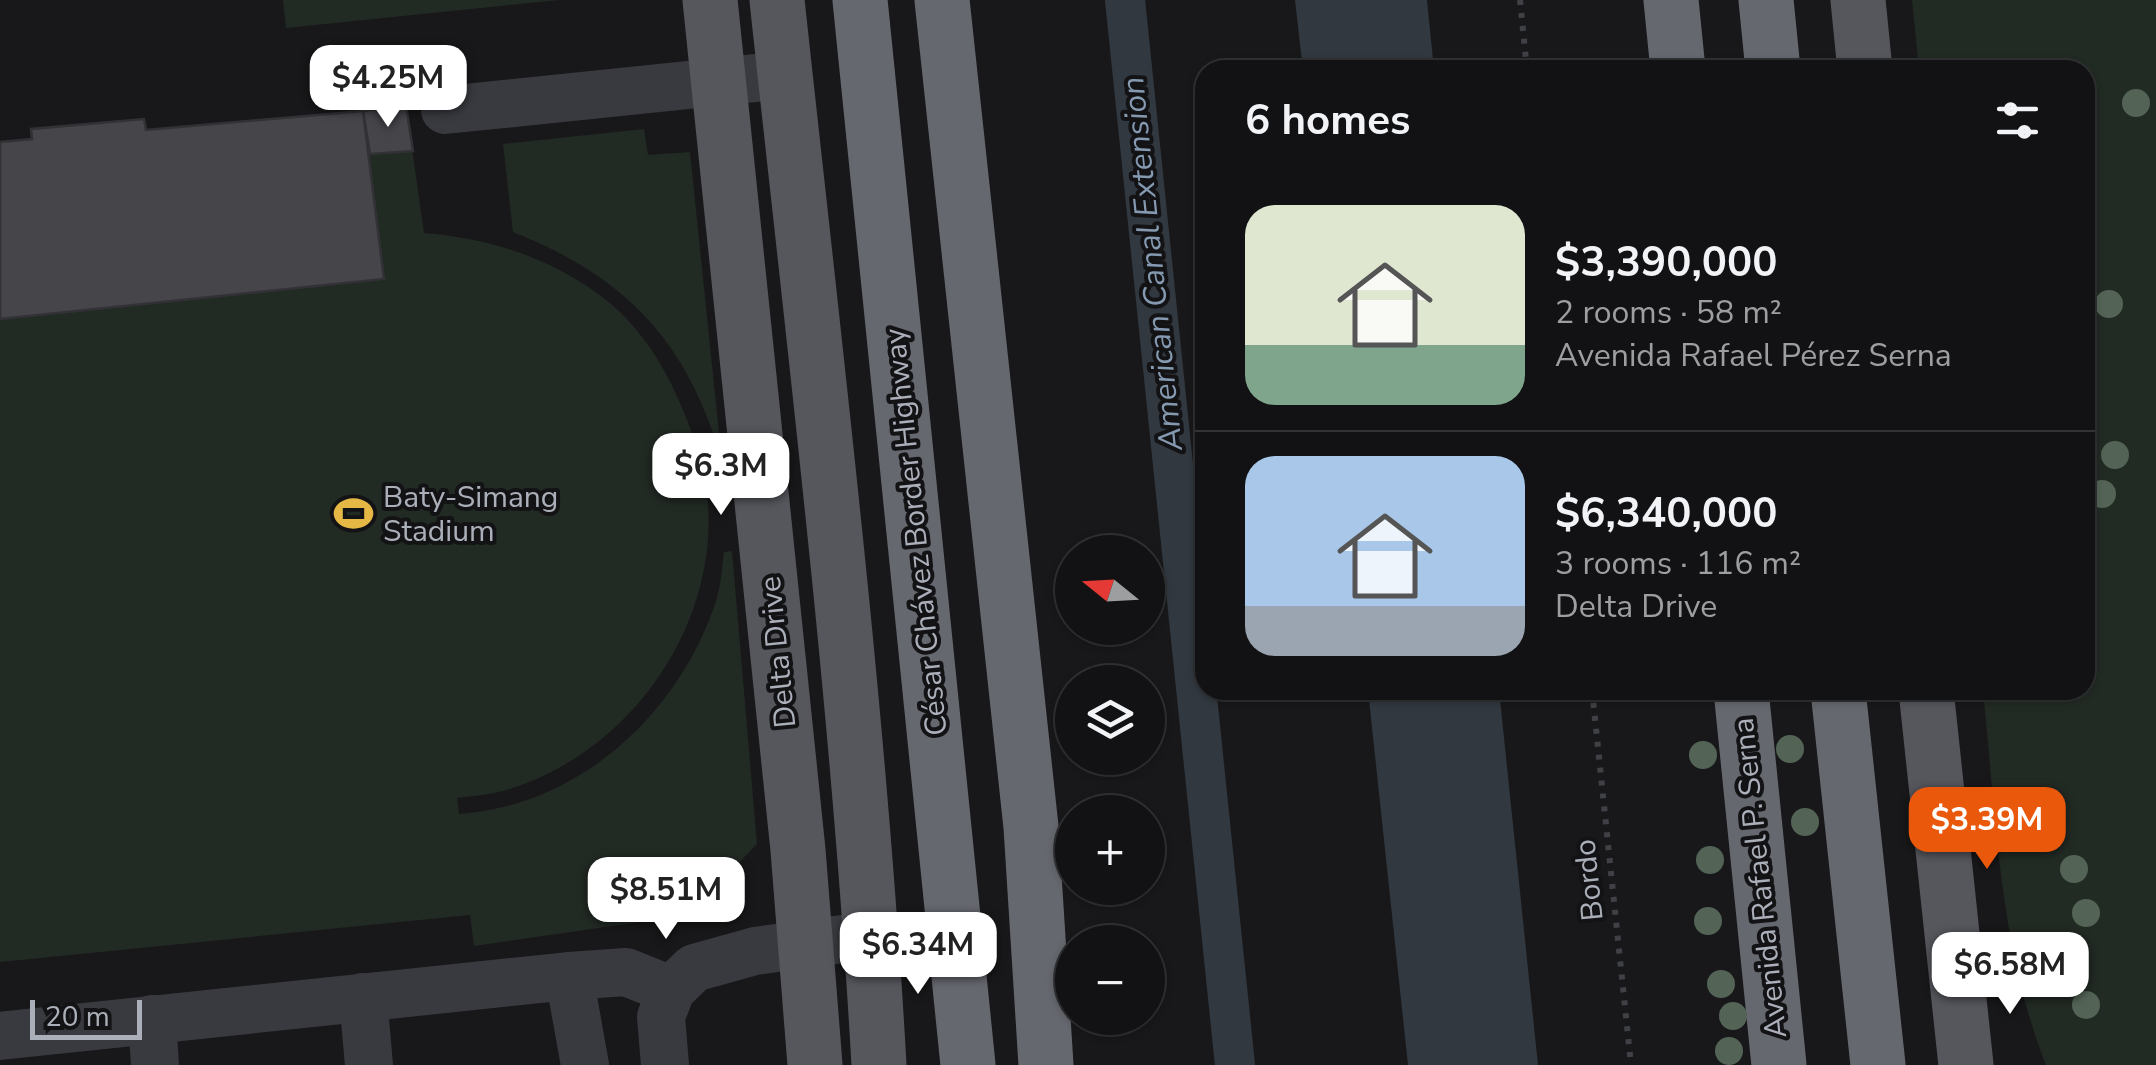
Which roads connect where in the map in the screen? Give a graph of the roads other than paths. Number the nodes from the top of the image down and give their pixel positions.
1 (710, 0) edge
2 (777, 0) edge
3 (860, 0) edge
4 (942, 0) edge
5 (1671, 0) edge
6 (1766, 0) edge
7 (1858, 0) edge
8 (1677, 60) edge
9 (1772, 60) edge
10 (1864, 60) edge
11 (785, 76) junction
12 (719, 83) junction
13 (444, 110) dead end
14 (1742, 700) edge
15 (1839, 700) edge
16 (1927, 700) edge
17 (1031, 827) junction
18 (872, 935) junction
19 (805, 945) junction
20 (960, 961) junction
21 (569, 976) junction
22 (671, 990) junction
23 (363, 998) junction
24 (0, 1036) edge
25 (1962, 1039) edge
26 (154, 1042) edge
27 (368, 1065) edge
28 (584, 1065) edge
29 (665, 1065) edge
30 (815, 1065) edge
31 (879, 1065) edge
32 (959, 1065) edge
33 (968, 1065) edge
34 (1046, 1065) edge
35 (1068, 1065) edge
36 (1779, 1065) edge
37 (1878, 1065) edge
38 (1989, 1065) edge

1 - 12 main road, Delta Drive
2 - 11 main road
3 - 20 highway, César Chávez Border Highway
4 - 17 highway
5 - 8 highway
6 - 9 highway
7 - 10 main road
11 - 12 street
11 - 18 main road
12 - 13 street
12 - 19 main road, Delta Drive
14 - 36 highway, Avenida Rafael P. Serna
15 - 37 highway
16 - 25 main road
17 - 34 highway
17 - 35 highway
18 - 19 street
18 - 31 main road
19 - 22 street
19 - 30 main road, Delta Drive
20 - 32 highway
20 - 33 highway, César Chávez Border Highway
21 - 22 street
21 - 23 street
21 - 28 street
22 - 29 street
23 - 26 street
23 - 27 street
24 - 26 street
25 - 38 main road

